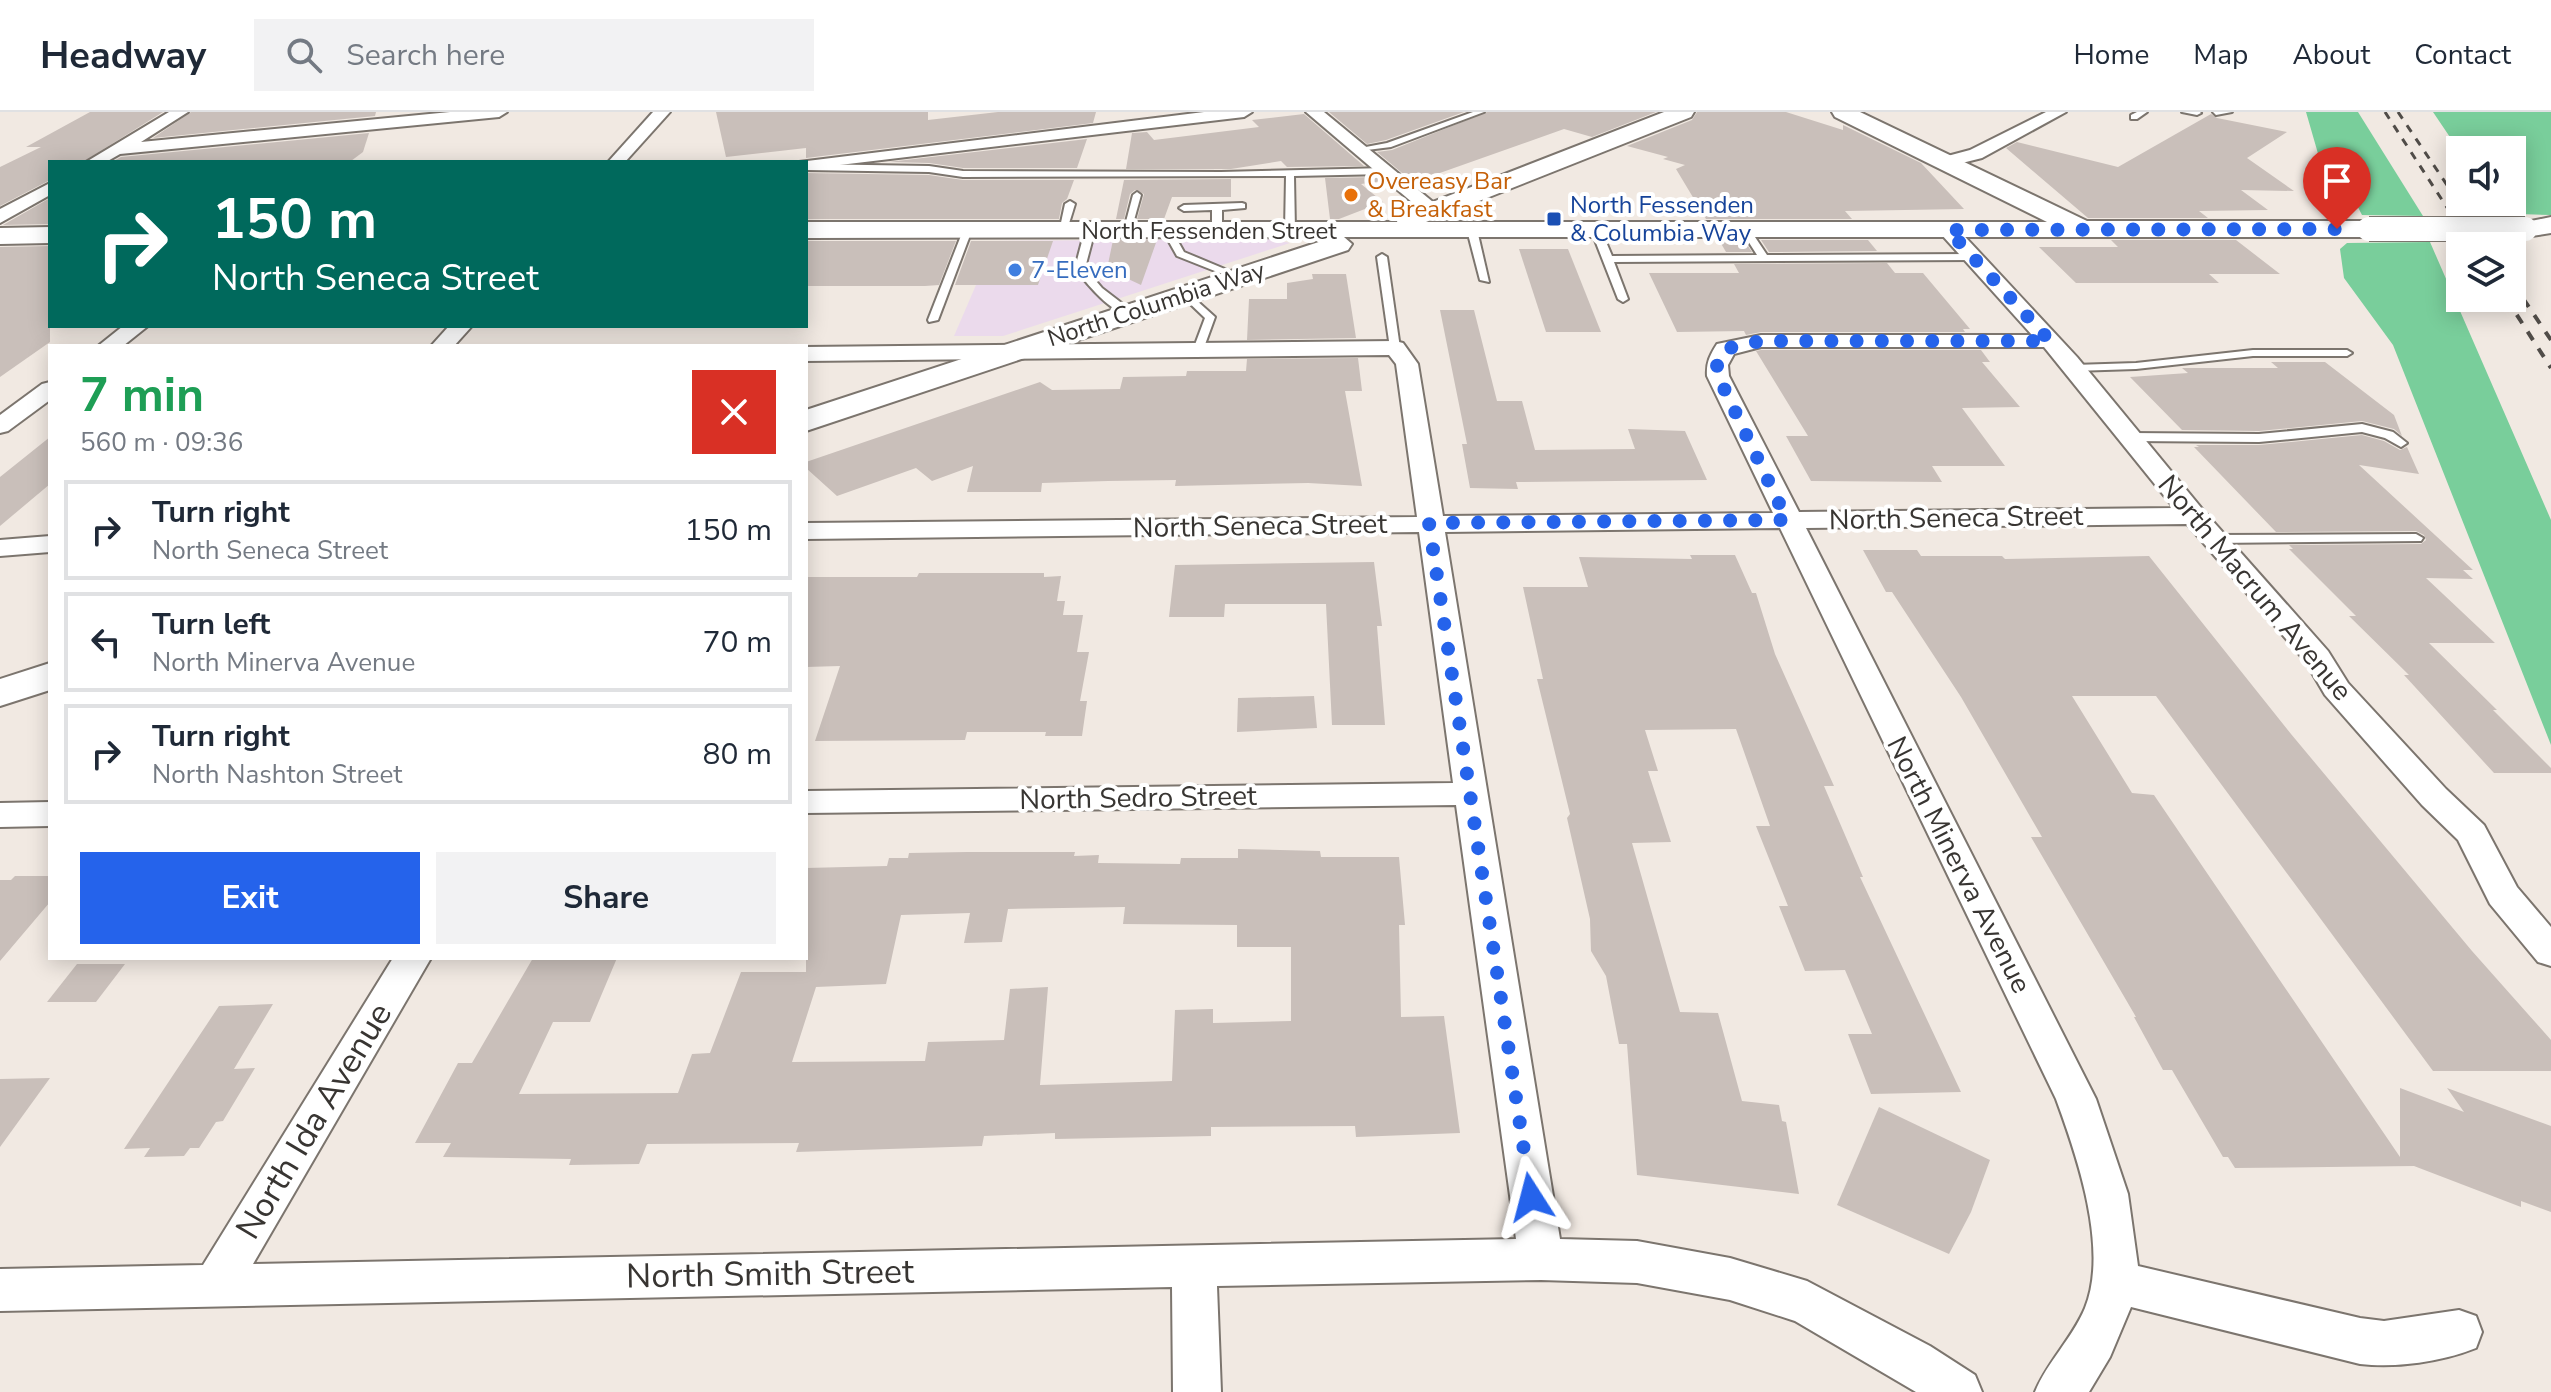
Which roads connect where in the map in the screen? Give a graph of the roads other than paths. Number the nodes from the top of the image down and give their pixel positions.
1 (180, 112) edge
2 (499, 112) edge
3 (662, 112) edge
4 (1244, 112) edge
5 (1314, 112) edge
6 (1480, 112) edge
7 (1683, 112) edge
8 (1843, 112) edge
9 (2058, 112) edge
10 (2143, 112) edge
11 (2186, 112) edge
12 (2228, 112) edge
13 (2197, 113) edge
14 (2216, 113) edge
15 (2134, 117) dead end
16 (116, 149) junction
17 (1359, 149) junction
18 (97, 160) edge
19 (618, 160) edge
20 (1946, 162) junction
21 (808, 165) edge
22 (808, 165) edge
23 (1386, 171) junction
24 (1290, 173) junction
25 (48, 189) edge
26 (1137, 195) dead end
27 (1070, 204) dead end
28 (1242, 206) dead end
29 (1184, 208) dead end
30 (1433, 211) junction
31 (0, 217) edge
32 (1217, 219) junction
33 (2551, 225) edge
34 (2525, 229) junction
35 (808, 230) edge
36 (967, 230) junction
37 (1062, 230) junction
38 (1090, 230) junction
39 (1472, 230) junction
40 (1596, 230) junction
41 (1746, 230) junction
42 (1948, 230) junction
43 (2083, 230) junction
44 (1126, 231) junction
45 (1168, 231) junction
46 (1290, 231) junction
47 (2551, 233) edge
48 (48, 235) edge
49 (0, 236) edge
50 (1380, 244) junction
51 (1973, 257) junction
52 (1764, 258) junction
53 (1608, 259) junction
54 (1239, 277) junction
55 (1485, 280) dead end
56 (1186, 294) junction
57 (1623, 299) dead end
58 (1128, 313) junction
59 (933, 320) dead end
60 (134, 328) edge
61 (459, 328) edge
62 (2050, 341) junction
63 (112, 344) edge
64 (444, 344) edge
65 (1395, 348) junction
66 (1198, 350) junction
67 (1010, 352) junction
68 (2347, 353) dead end
69 (808, 354) edge
70 (2074, 368) junction
71 (48, 390) edge
72 (808, 420) edge
73 (0, 426) edge
74 (2130, 437) junction
75 (2401, 443) dead end
76 (1787, 520) junction
77 (1429, 523) junction
78 (2204, 527) junction
79 (808, 531) edge
80 (2416, 538) dead end
81 (48, 544) edge
82 (0, 548) edge
83 (48, 677) edge
84 (0, 693) edge
85 (1470, 794) junction
86 (808, 802) edge
87 (48, 814) edge
88 (0, 815) edge
89 (2551, 952) edge
90 (411, 960) edge
91 (1541, 1259) junction
92 (1194, 1266) junction
93 (2116, 1282) junction
94 (216, 1285) junction
95 (0, 1290) edge
96 (2459, 1332) dead end
97 (1197, 1392) edge
98 (1958, 1392) edge
99 (2059, 1392) edge

1 - 16 street
2 - 16 street
3 - 19 street
4 - 21 street
5 - 17 street
6 - 17 lane
7 - 30 street, North Columbia Way
8 - 20 street
9 - 20 street
10 - 15 lane
11 - 13 lane
12 - 14 lane
16 - 18 street
17 - 23 street
20 - 43 street
22 - 24 lane
23 - 24 lane
23 - 30 street
24 - 46 lane
25 - 31 street
26 - 44 lane
27 - 37 lane
28 - 32 lane
29 - 32 lane
30 - 50 street, North Columbia Way
32 - 45 street, North Fessenden Street
32 - 46 street, North Fessenden Street
33 - 34 street, North Fessenden Street
34 - 43 street, North Fessenden Street, bridge
34 - 47 street, North Fessenden Street
35 - 36 street, North Fessenden Street
36 - 37 street, North Fessenden Street
36 - 59 lane
37 - 38 street, North Fessenden Street
38 - 44 street, North Fessenden Street
38 - 58 lane
39 - 40 street, North Fessenden Street
39 - 50 street, North Fessenden Street
39 - 55 lane
40 - 41 street, North Fessenden Street
40 - 53 lane
41 - 42 street, North Fessenden Street
41 - 52 lane
42 - 43 street, North Fessenden Street
42 - 51 street, North Macrum Avenue
44 - 45 street, North Fessenden Street
45 - 54 lane
46 - 50 street, North Fessenden Street
48 - 49 street
50 - 54 street, North Columbia Way
50 - 65 lane
51 - 52 lane
51 - 62 street, North Macrum Avenue
52 - 53 lane
53 - 57 lane
54 - 56 street, North Columbia Way
56 - 58 street, North Columbia Way
56 - 66 lane
58 - 67 street, North Columbia Way
60 - 63 street
61 - 64 street
62 - 70 street, North Macrum Avenue
62 - 76 street, North Minerva Avenue
65 - 66 street
65 - 77 street
66 - 67 street
67 - 69 street
67 - 72 street, North Columbia Way
68 - 70 lane
70 - 74 street, North Macrum Avenue
71 - 73 street
74 - 75 lane
74 - 78 street, North Macrum Avenue
76 - 77 street, North Seneca Street
76 - 78 street, North Seneca Street
76 - 93 street, North Minerva Avenue
77 - 79 street, North Seneca Street
77 - 85 street
78 - 80 lane
78 - 89 street, North Macrum Avenue
81 - 82 street
83 - 84 street
85 - 86 street, North Sedro Street
85 - 91 street
87 - 88 street
90 - 94 street, North Ida Avenue
91 - 92 street, North Smith Street
91 - 98 street, North Smith Street
92 - 94 street, North Smith Street
92 - 97 street
93 - 96 street
93 - 99 street, North Minerva Avenue
94 - 95 street, North Smith Street

